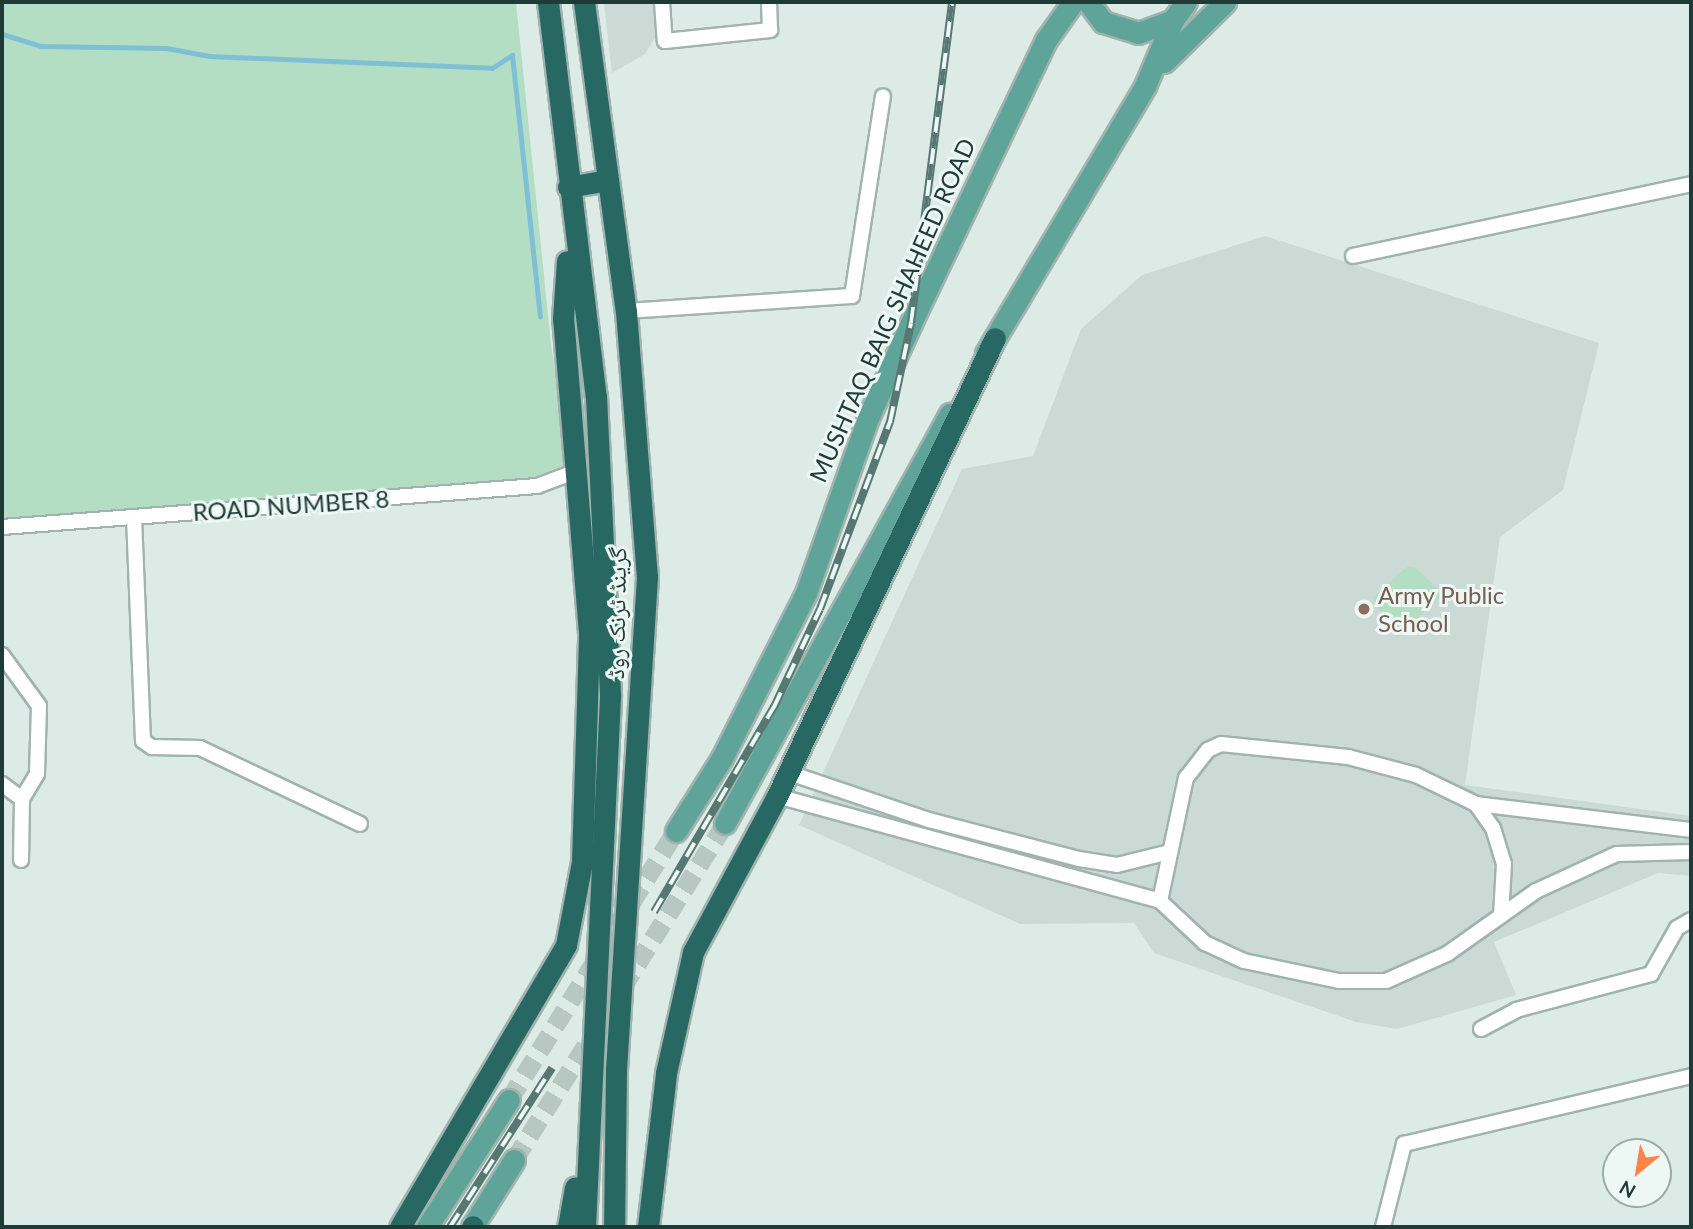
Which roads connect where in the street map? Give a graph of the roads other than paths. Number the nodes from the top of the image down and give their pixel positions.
1 (548, 2) edge
2 (584, 2) edge
3 (662, 2) edge
4 (769, 2) edge
5 (1073, 2) edge
6 (1088, 2) edge
7 (1225, 2) edge
8 (1185, 7) edge
9 (1145, 86) junction
10 (883, 96) dead end
11 (607, 180) junction
12 (1691, 184) edge
13 (568, 187) junction
14 (570, 220) junction
15 (1353, 256) dead end
16 (626, 311) junction
17 (995, 338) junction
18 (577, 471) junction
19 (134, 517) junction
20 (2, 527) edge
21 (2, 663) edge
22 (787, 772) junction
23 (2, 784) edge
24 (777, 796) junction
25 (22, 799) junction
26 (1476, 804) junction
27 (725, 823) tunnel mouth
28 (360, 824) dead end
29 (1674, 828) junction
30 (1691, 830) edge
31 (676, 831) tunnel mouth
32 (1669, 849) junction
33 (1691, 852) edge
34 (1166, 853) junction
35 (21, 860) dead end
36 (1160, 901) junction
37 (1501, 915) junction
38 (1691, 920) edge
39 (1481, 1029) dead end
40 (1691, 1076) edge
41 (509, 1100) tunnel mouth
42 (585, 1135) junction
43 (514, 1160) tunnel mouth
44 (400, 1227) edge
45 (427, 1227) edge
46 (472, 1227) edge
47 (568, 1227) edge
48 (585, 1227) edge
49 (614, 1227) edge
50 (648, 1227) edge
51 (1383, 1227) edge

1 - 13 highway, گرینڈ ٹرنک روڈ
2 - 11 highway, گرینڈ ٹرنک روڈ
3 - 4 street
5 - 31 main road, MUSHTAQ BAIG SHAHEED ROAD
6 - 8 main road
7 - 9 main road
8 - 9 main road
9 - 17 main road
10 - 16 street
11 - 13 highway
11 - 16 highway, گرینڈ ٹرنک روڈ
12 - 15 street
13 - 14 highway, گرینڈ ٹرنک روڈ
14 - 18 highway
14 - 42 highway, گرینڈ ٹرنک روڈ
16 - 49 highway, گرینڈ ٹرنک روڈ
17 - 22 highway
17 - 27 main road
18 - 19 street, ROAD NUMBER 8
18 - 44 highway
19 - 20 street, ROAD NUMBER 8
19 - 28 street
21 - 25 street
22 - 24 highway
22 - 34 street
23 - 25 street
24 - 36 street
24 - 50 highway
25 - 35 street
26 - 29 street
26 - 34 street
26 - 37 street
29 - 30 street
29 - 32 street
32 - 33 street
32 - 37 street
34 - 36 street
36 - 37 street
38 - 39 street
40 - 51 street
41 - 45 main road
42 - 47 highway
42 - 48 highway, گرینڈ ٹرنک روڈ
43 - 46 main road

